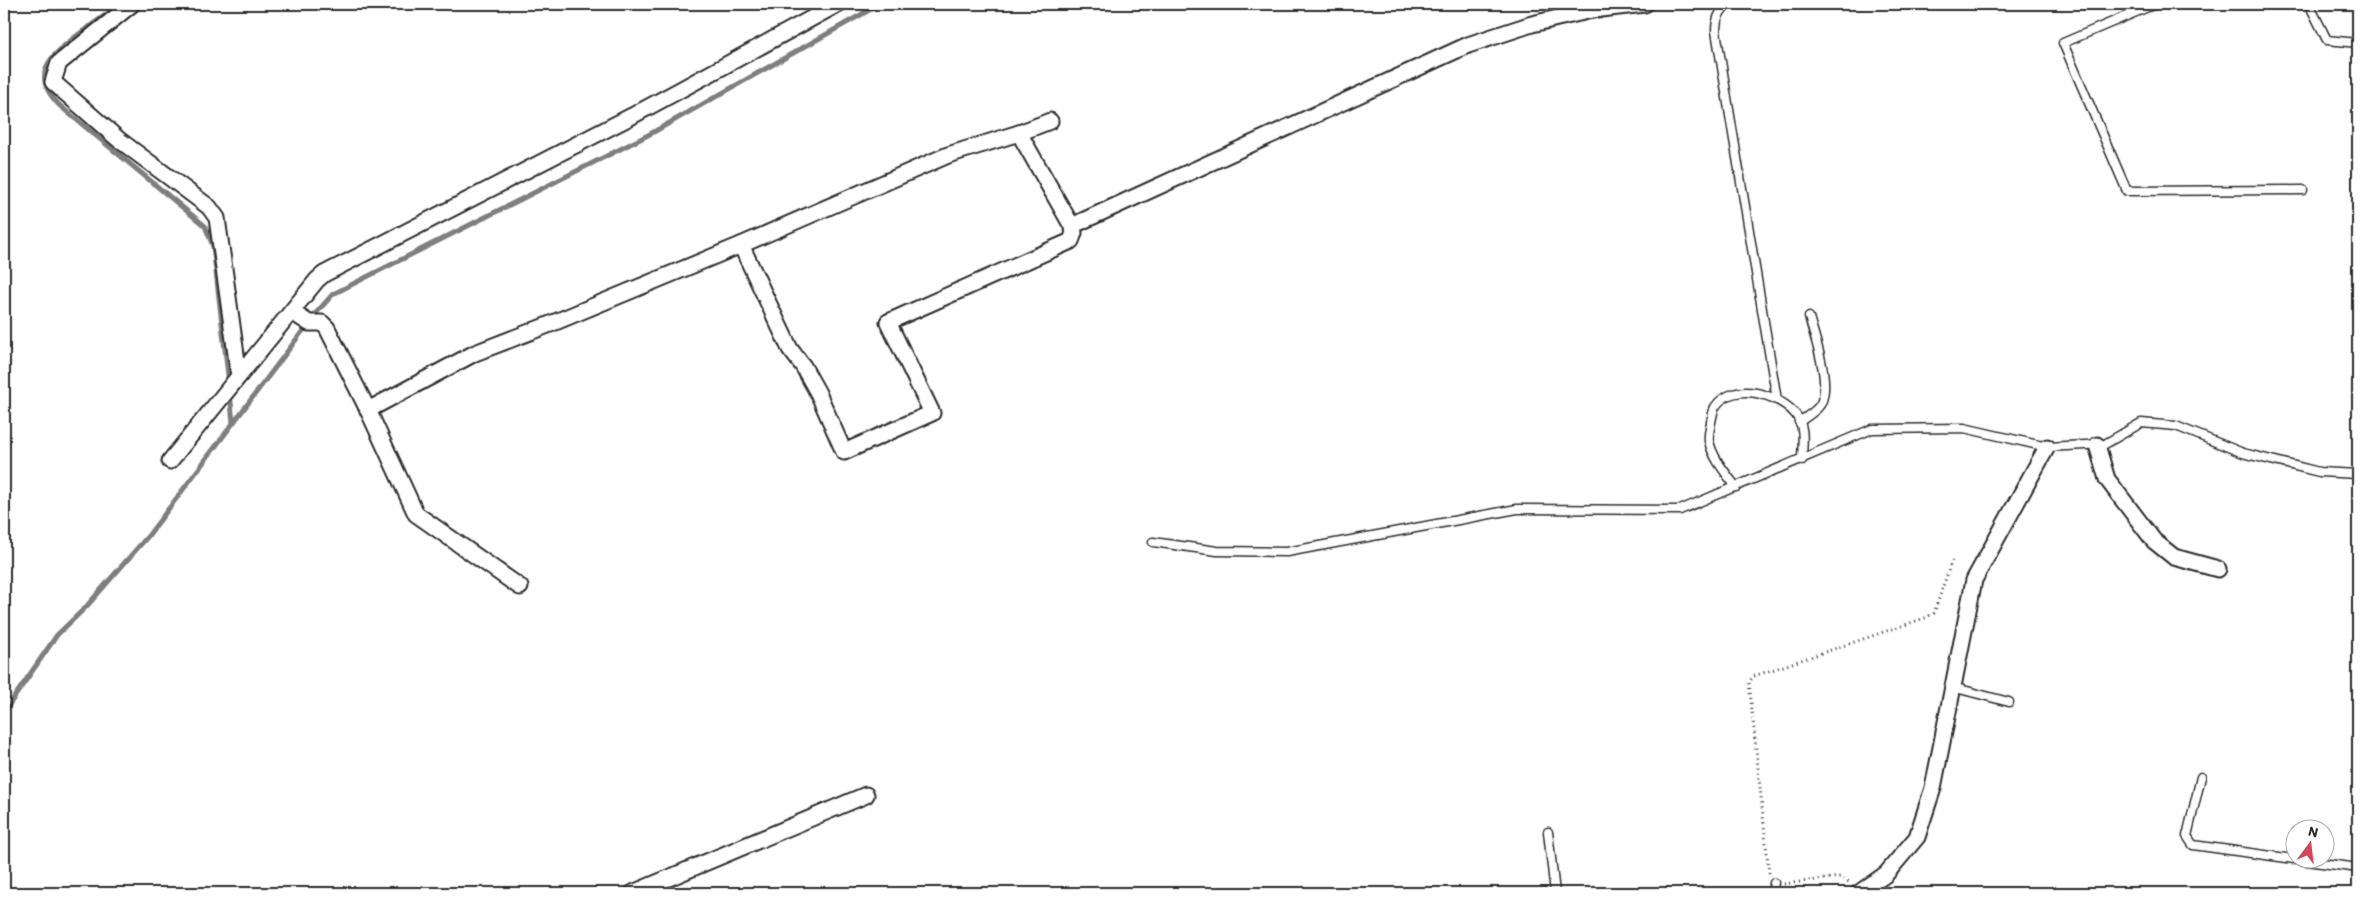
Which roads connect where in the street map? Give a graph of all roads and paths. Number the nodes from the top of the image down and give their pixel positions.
1 (132, 4) edge
2 (838, 4) edge
3 (1645, 4) edge
4 (1728, 4) edge
5 (2155, 4) edge
6 (2309, 4) edge
7 (1590, 7) edge
8 (2358, 43) edge
9 (1050, 121) dead end
10 (1020, 133) junction
11 (2303, 190) dead end
12 (1073, 228) junction
13 (741, 246) junction
14 (297, 315) junction
15 (1809, 317) dead end
16 (239, 376) junction
17 (1777, 400) junction
18 (368, 410) junction
19 (1799, 422) junction
20 (2097, 445) junction
21 (2047, 447) junction
22 (1802, 460) junction
23 (170, 461) dead end
24 (2358, 474) edge
25 (1736, 487) junction
26 (1153, 542) dead end
27 (1952, 560) dead end
28 (2218, 569) dead end
29 (520, 587) dead end
30 (1952, 687) junction
31 (2009, 702) dead end
32 (2201, 777) dead end
33 (866, 795) dead end
34 (1548, 832) dead end
35 (2284, 858) edge
36 (2334, 865) edge
37 (2358, 868) edge
38 (1774, 883) junction
39 (1861, 892) edge
40 (633, 893) edge
41 (1556, 893) edge
42 (1772, 893) edge

1 - 16 street
2 - 14 street
3 - 7 street
4 - 17 lane
5 - 11 lane
6 - 8 lane
7 - 12 street
9 - 10 street
10 - 12 street
10 - 13 street
12 - 13 street
13 - 18 street
14 - 16 street
14 - 18 street
15 - 19 lane
16 - 23 street
17 - 19 lane
17 - 25 lane
18 - 29 street
19 - 22 lane
20 - 21 lane
20 - 24 lane
20 - 28 street
21 - 22 lane
21 - 30 street
22 - 25 lane
25 - 26 lane
27 - 38 path
30 - 31 lane
30 - 39 street
32 - 35 lane
33 - 40 street
34 - 41 lane
36 - 37 lane
38 - 39 path
38 - 42 lane

